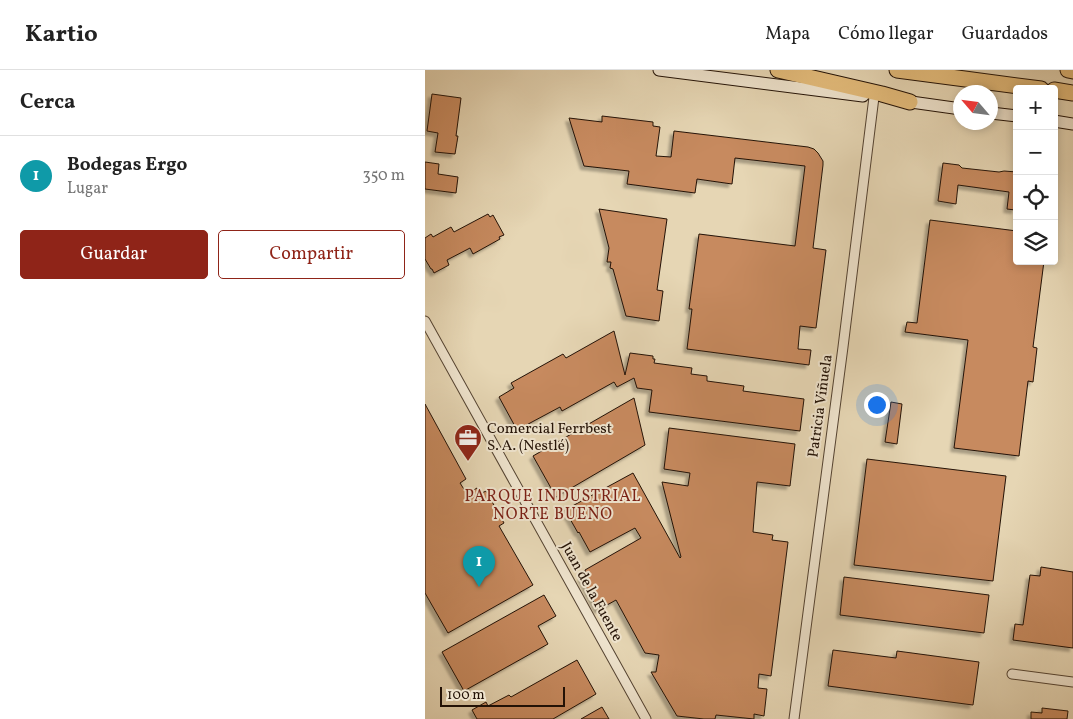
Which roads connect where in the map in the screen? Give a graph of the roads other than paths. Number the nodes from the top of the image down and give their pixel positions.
1 (659, 70) edge
2 (778, 70) edge
3 (897, 70) edge
4 (1068, 70) edge
5 (1073, 71) edge
6 (1013, 85) edge
7 (1058, 91) edge
8 (1073, 93) edge
9 (874, 97) junction
10 (910, 102) junction
11 (953, 108) edge
12 (998, 114) edge
13 (1013, 116) edge
14 (1058, 122) edge
15 (1073, 124) edge
16 (425, 321) edge
17 (1013, 674) dead end
18 (1073, 682) edge
19 (646, 719) edge
20 (794, 719) edge

1 - 9 main road
2 - 10 highway
3 - 6 highway
4 - 5 highway
7 - 8 highway
9 - 10 main road
9 - 20 street, Patricia Viñuela
10 - 11 main road
12 - 13 main road
14 - 15 main road
16 - 19 street, Juan de la Fuente
17 - 18 street

